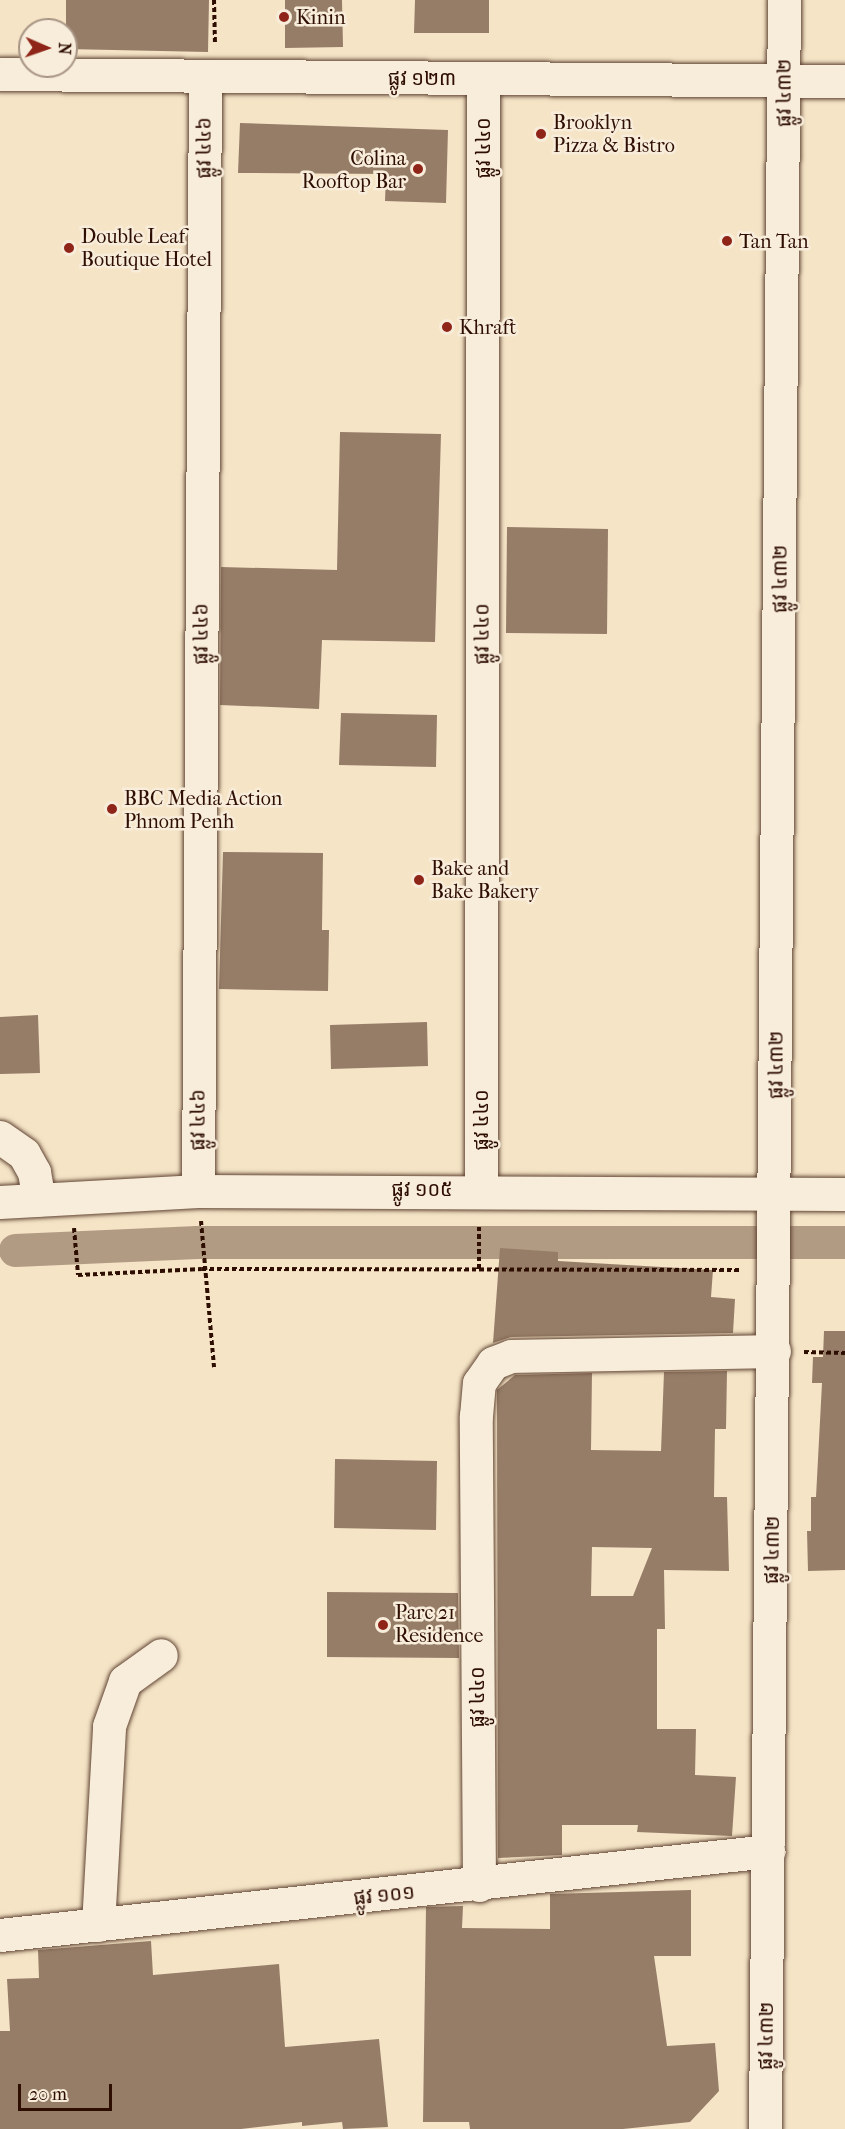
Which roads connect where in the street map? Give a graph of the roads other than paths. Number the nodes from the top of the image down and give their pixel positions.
1 (784, 0) edge
2 (0, 74) edge
3 (210, 76) junction
4 (483, 78) junction
5 (784, 81) junction
6 (845, 81) edge
7 (0, 1137) edge
8 (481, 1189) junction
9 (198, 1191) junction
10 (845, 1194) edge
11 (39, 1200) junction
12 (0, 1202) edge
13 (775, 1204) junction
14 (774, 1351) junction
15 (161, 1655) dead end
16 (768, 1851) junction
17 (479, 1885) junction
18 (98, 1925) junction
19 (0, 1935) edge
20 (765, 2129) edge

1 - 5 street, ផ្លូវ ៤៣២
2 - 3 street, ផ្លូវ ១២៣
3 - 4 street, ផ្លូវ ១២៣
3 - 9 street, ផ្លូវ ៤៤៦
4 - 5 street, ផ្លូវ ១២៣
4 - 8 street, ផ្លូវ ៤៤០
5 - 6 street, ផ្លូវ ១២៣
5 - 13 street, ផ្លូវ ៤៣២
7 - 11 street
8 - 9 street, ផ្លូវ ១០៥
8 - 13 street, ផ្លូវ ១០៥
9 - 11 street, ផ្លូវ ១០៥
10 - 13 street, ផ្លូវ ១០៥
11 - 12 street, ផ្លូវ ១០៥
13 - 14 street, ផ្លូវ ៤៣២
14 - 16 street, ផ្លូវ ៤៣២
14 - 17 street, ផ្លូវ ៤៤០
15 - 18 street
16 - 17 street, ផ្លូវ ១០១
16 - 20 street, ផ្លូវ ៤៣២
17 - 18 street, ផ្លូវ ១០១
18 - 19 street, ផ្លូវ ១០១

